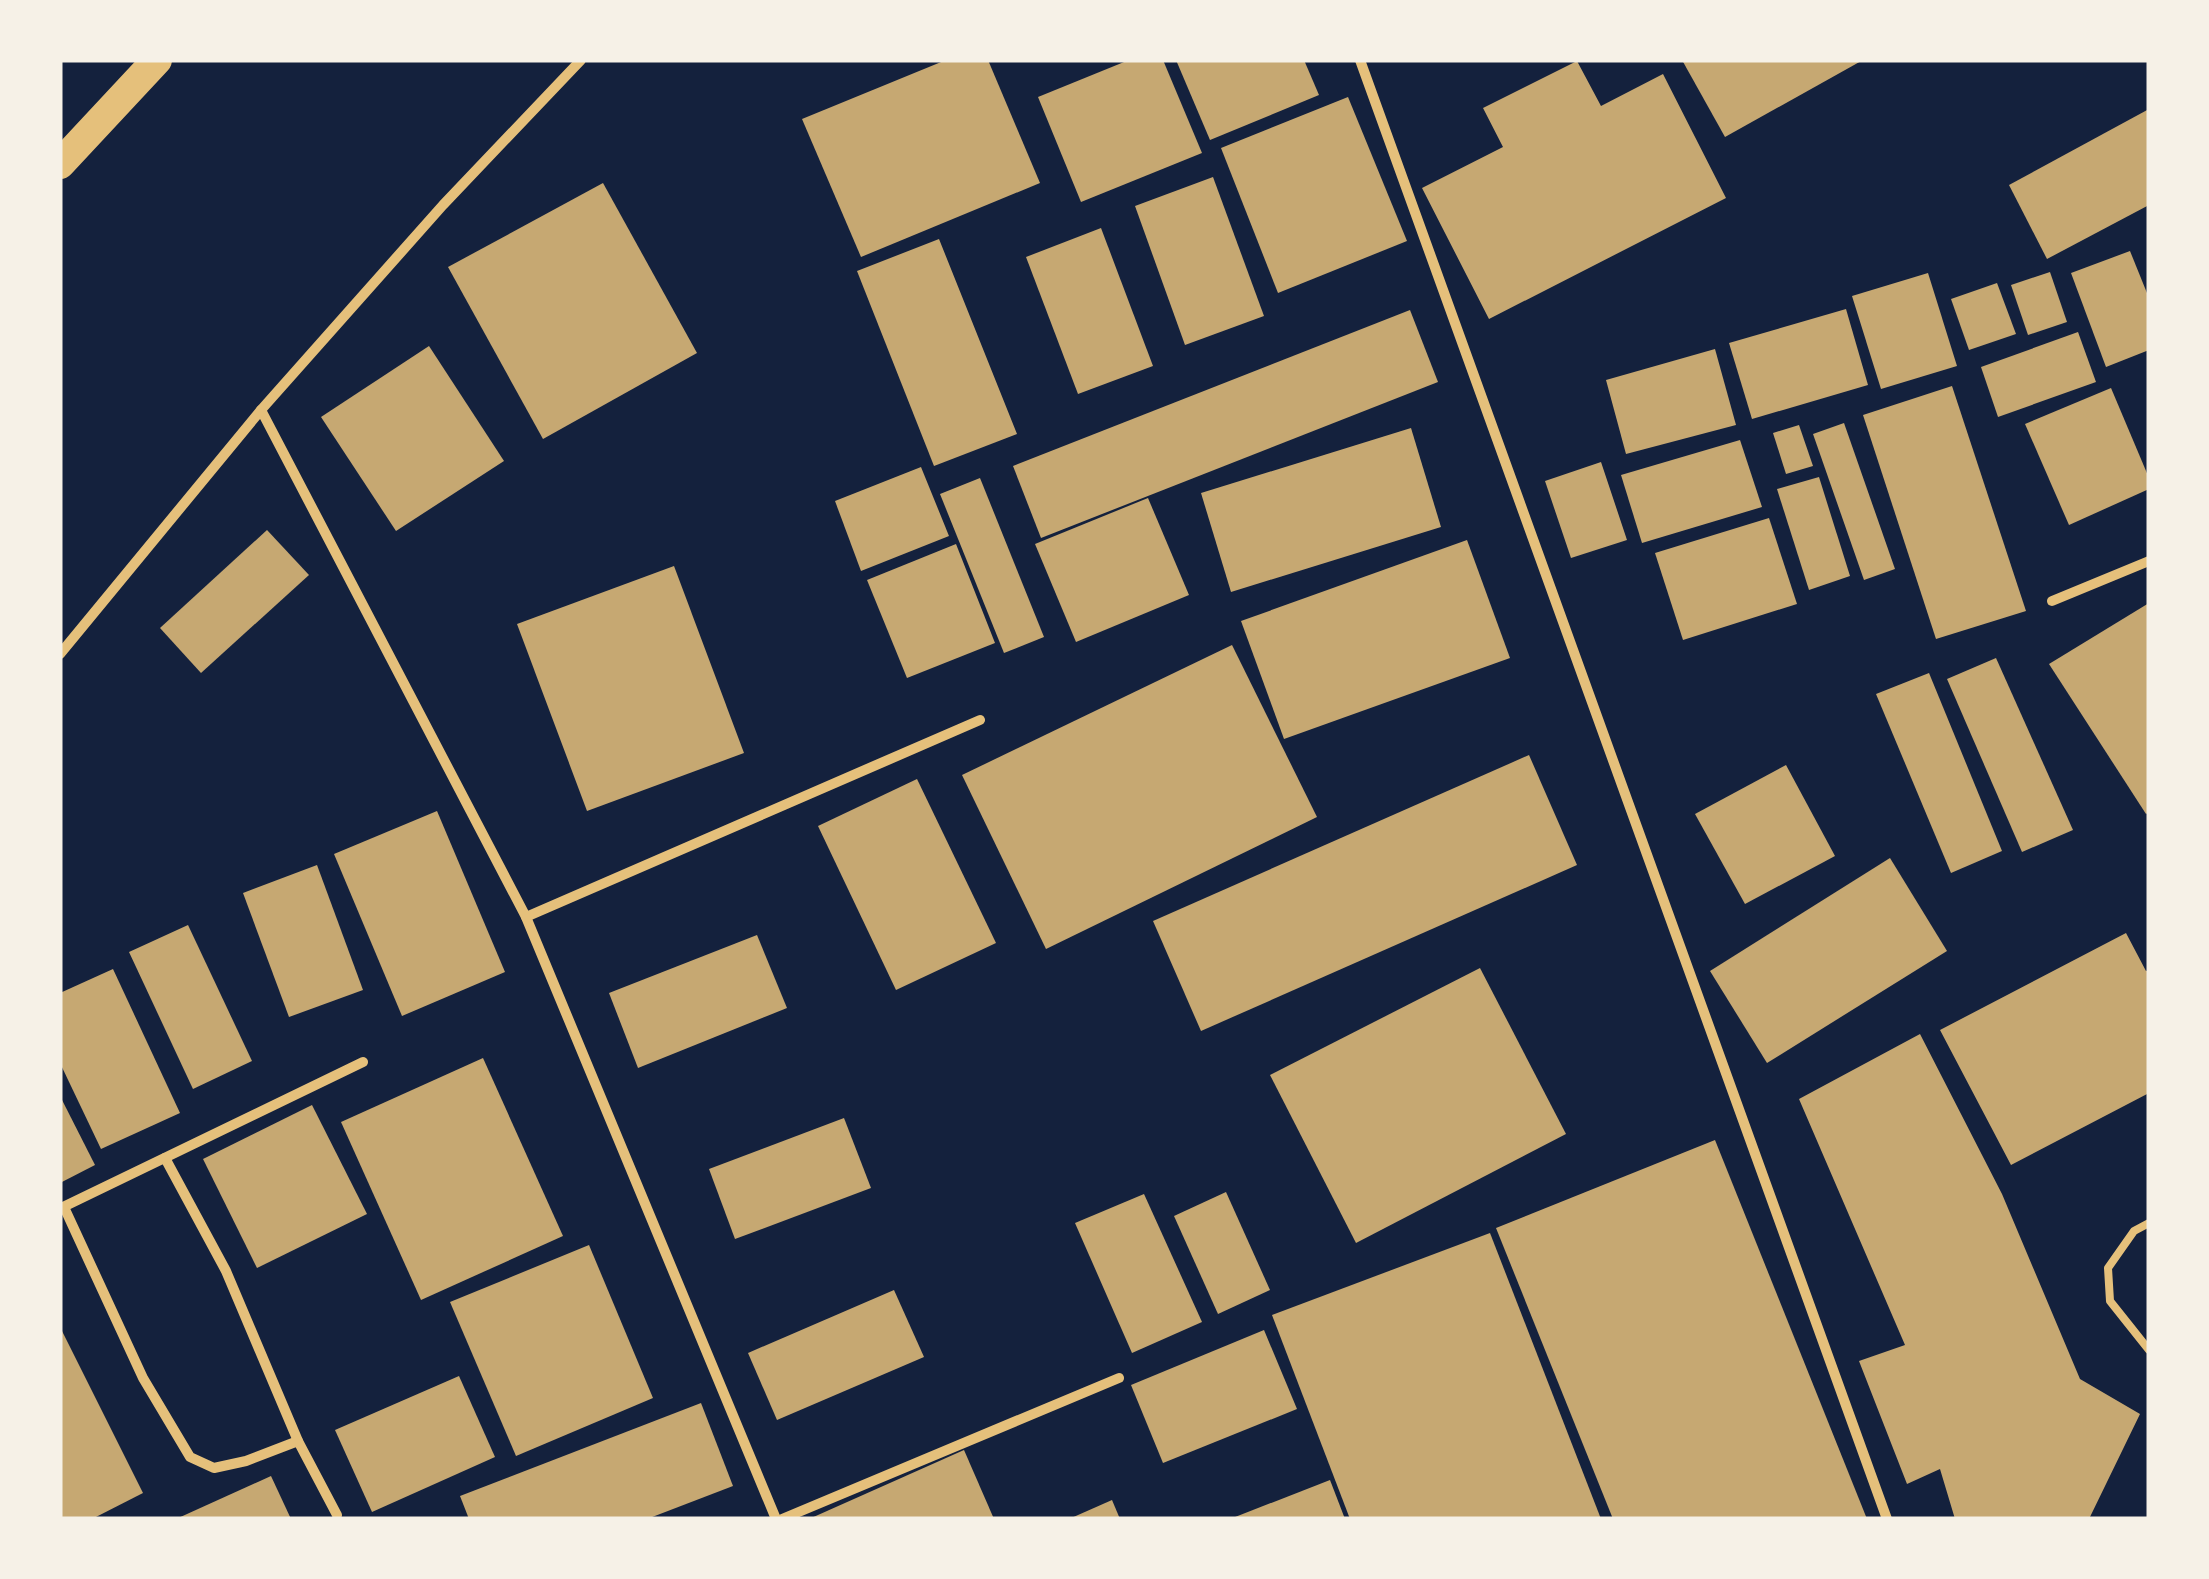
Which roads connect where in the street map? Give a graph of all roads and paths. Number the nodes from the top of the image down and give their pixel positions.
1 (157, 60) edge
2 (582, 60) edge
3 (1360, 60) edge
4 (60, 164) edge
5 (261, 410) junction
6 (2149, 561) edge
7 (2052, 600) dead end
8 (60, 654) edge
9 (980, 720) dead end
10 (526, 917) junction
11 (364, 1062) dead end
12 (165, 1158) junction
13 (62, 1208) edge
14 (2149, 1223) edge
15 (2149, 1350) edge
16 (1119, 1378) dead end
17 (298, 1441) junction
18 (336, 1515) dead end
19 (779, 1519) edge
20 (1887, 1519) edge

1 - 4 highway
2 - 5 street
3 - 20 street
5 - 8 street
5 - 10 street
6 - 7 street
9 - 10 street
10 - 19 street
11 - 12 street
12 - 13 street
12 - 17 street
13 - 17 street
14 - 15 lane
16 - 19 street
17 - 18 street

